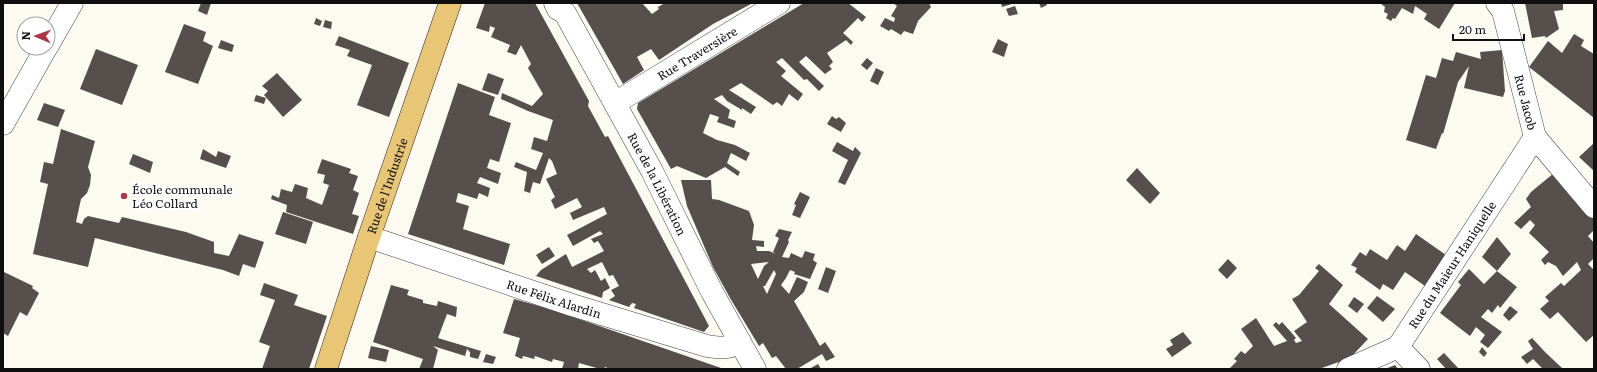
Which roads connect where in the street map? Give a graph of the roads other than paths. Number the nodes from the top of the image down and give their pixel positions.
1 (72, 3) edge
2 (450, 3) edge
3 (555, 3) edge
4 (779, 3) edge
5 (1497, 3) edge
6 (56, 31) edge
7 (41, 56) edge
8 (615, 102) junction
9 (3, 124) edge
10 (1535, 137) junction
11 (1594, 207) edge
12 (369, 237) junction
13 (740, 342) junction
14 (1398, 347) junction
15 (326, 369) edge
16 (755, 369) edge
17 (1348, 369) edge
18 (1419, 369) edge

1 - 6 street
2 - 12 main road, Rue de l'Industrie
3 - 8 street, Rue de la Libération
4 - 8 street, Rue Traversière
5 - 10 street, Rue Jacob
7 - 9 street
8 - 13 street, Rue de la Libération
10 - 11 street, Rue Jacob
10 - 14 street, Rue du Maieur Haniquelle
12 - 13 street, Rue Félix Alardin
12 - 15 main road, Rue de l'Industrie
13 - 16 street, Rue de la Libération
14 - 17 street
14 - 18 street

